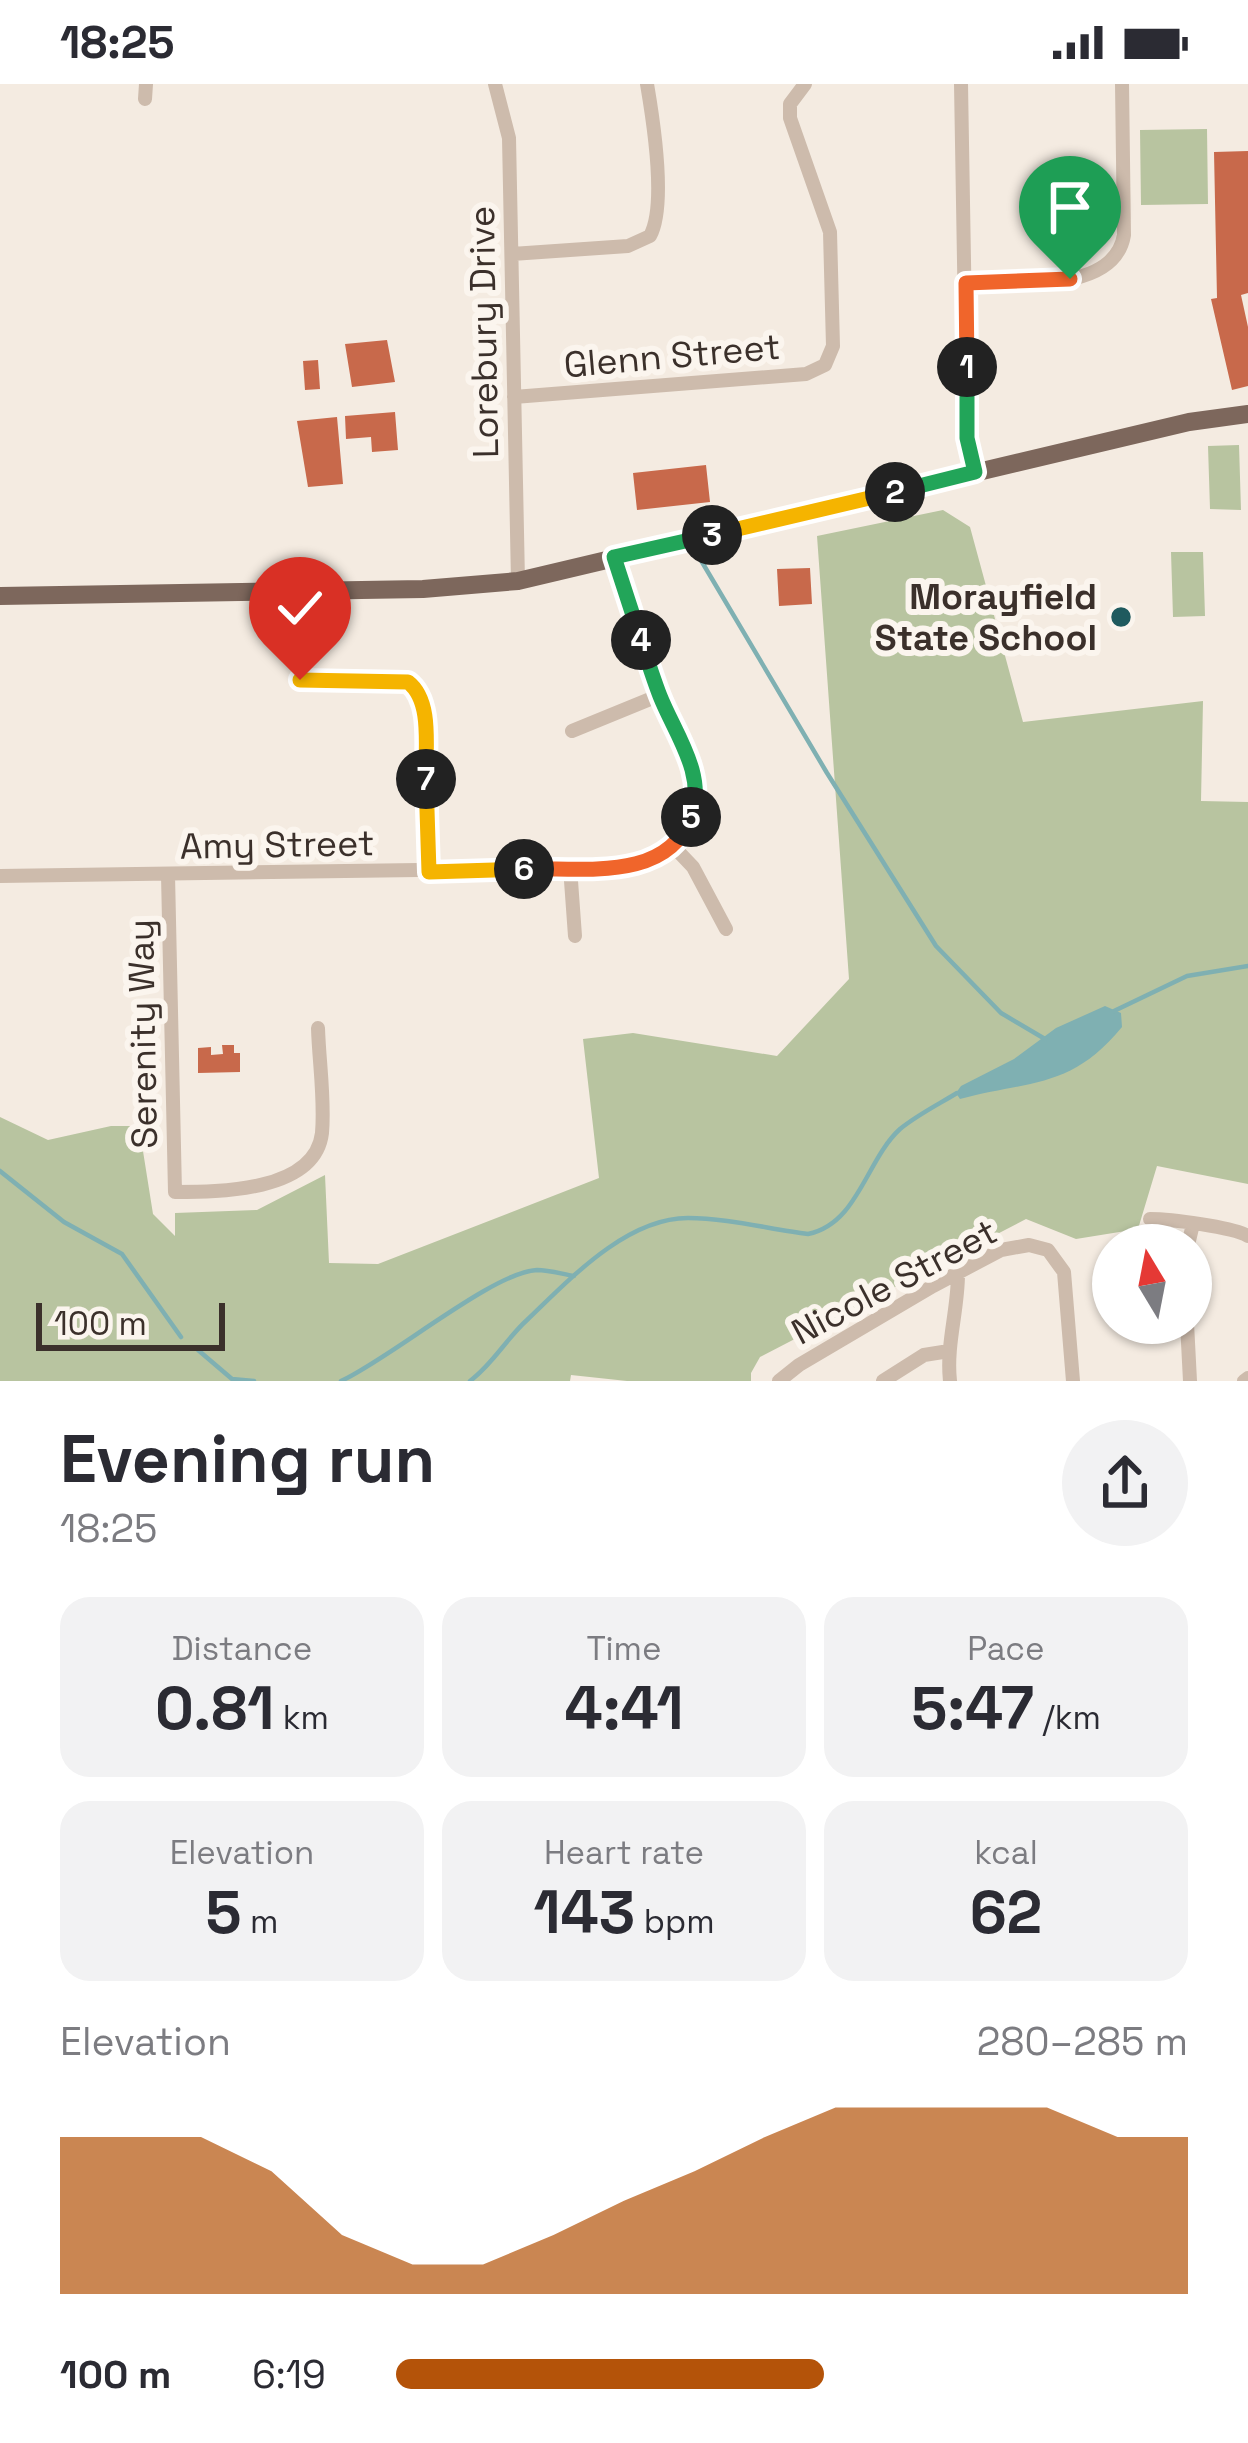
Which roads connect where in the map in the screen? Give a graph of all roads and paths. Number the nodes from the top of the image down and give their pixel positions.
1 (495, 84) edge
2 (647, 84) edge
3 (805, 84) edge
4 (962, 84) edge
5 (1122, 84) edge
6 (512, 254) junction
7 (966, 283) junction
8 (514, 397) junction
9 (1248, 402) edge
10 (1248, 414) edge
11 (1208, 418) junction
12 (975, 472) junction
13 (614, 557) junction
14 (518, 580) junction
15 (0, 596) edge
16 (300, 680) dead end
17 (660, 695) junction
18 (572, 731) dead end
19 (673, 846) junction
20 (570, 867) junction
21 (429, 872) junction
22 (168, 875) junction
23 (0, 876) edge
24 (726, 929) dead end
25 (575, 935) dead end
26 (318, 1028) dead end
27 (1150, 1219) dead end
28 (1192, 1224) edge
29 (1212, 1226) edge
30 (1248, 1236) edge
31 (958, 1274) junction
32 (1188, 1344) edge
33 (949, 1352) junction
34 (778, 1381) edge
35 (884, 1381) edge
36 (950, 1381) edge
37 (1073, 1381) edge
38 (1190, 1381) edge

1 - 6 street, Lorebury Drive
2 - 6 street
3 - 8 street, Glenn Street
4 - 7 street
5 - 7 street
6 - 8 street, Lorebury Drive
7 - 12 street
8 - 14 street, Lorebury Drive
9 - 11 main road
10 - 11 main road
11 - 12 main road
12 - 13 main road
13 - 14 main road
13 - 17 street
14 - 15 main road
16 - 21 street
17 - 18 street
17 - 19 street
19 - 20 street, Amy Street
19 - 24 street
20 - 21 street, Amy Street
20 - 25 street
21 - 22 street, Amy Street
22 - 23 street, Amy Street
22 - 26 street, Serenity Way
27 - 28 street
29 - 30 street
31 - 33 street
31 - 34 street, Nicole Street
31 - 37 street, Nicole Street
32 - 38 street
33 - 35 street
33 - 36 street

